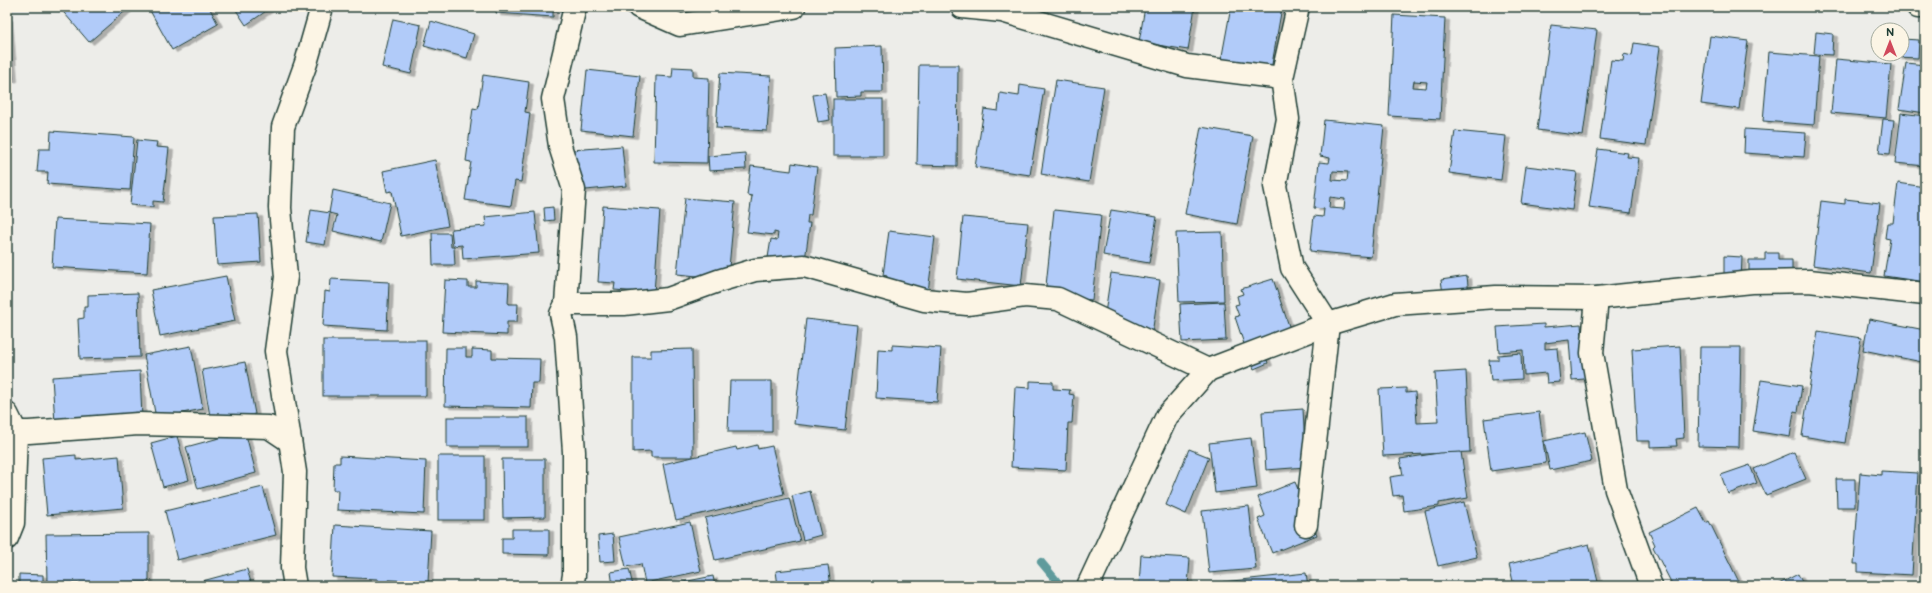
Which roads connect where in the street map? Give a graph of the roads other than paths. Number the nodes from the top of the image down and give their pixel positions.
1 (322, 7) edge
2 (575, 7) edge
3 (639, 7) edge
4 (794, 7) edge
5 (962, 7) edge
6 (1298, 7) edge
7 (1918, 7) edge
8 (1925, 8) edge
9 (1282, 78) junction
10 (1925, 294) edge
11 (1597, 298) junction
12 (566, 304) junction
13 (1328, 324) junction
14 (1208, 370) junction
15 (12, 423) edge
16 (290, 441) junction
17 (1306, 525) dead end
18 (7, 538) edge
19 (295, 586) edge
20 (572, 586) edge
21 (1088, 586) edge
22 (1651, 586) edge

1 - 16 street
2 - 12 street
3 - 4 street
5 - 9 street
6 - 9 street
7 - 8 street
9 - 13 street
10 - 11 street
11 - 13 street
11 - 22 street
12 - 14 street
12 - 20 street
13 - 14 street
13 - 17 street
14 - 21 street
15 - 16 street
15 - 18 street
16 - 19 street

